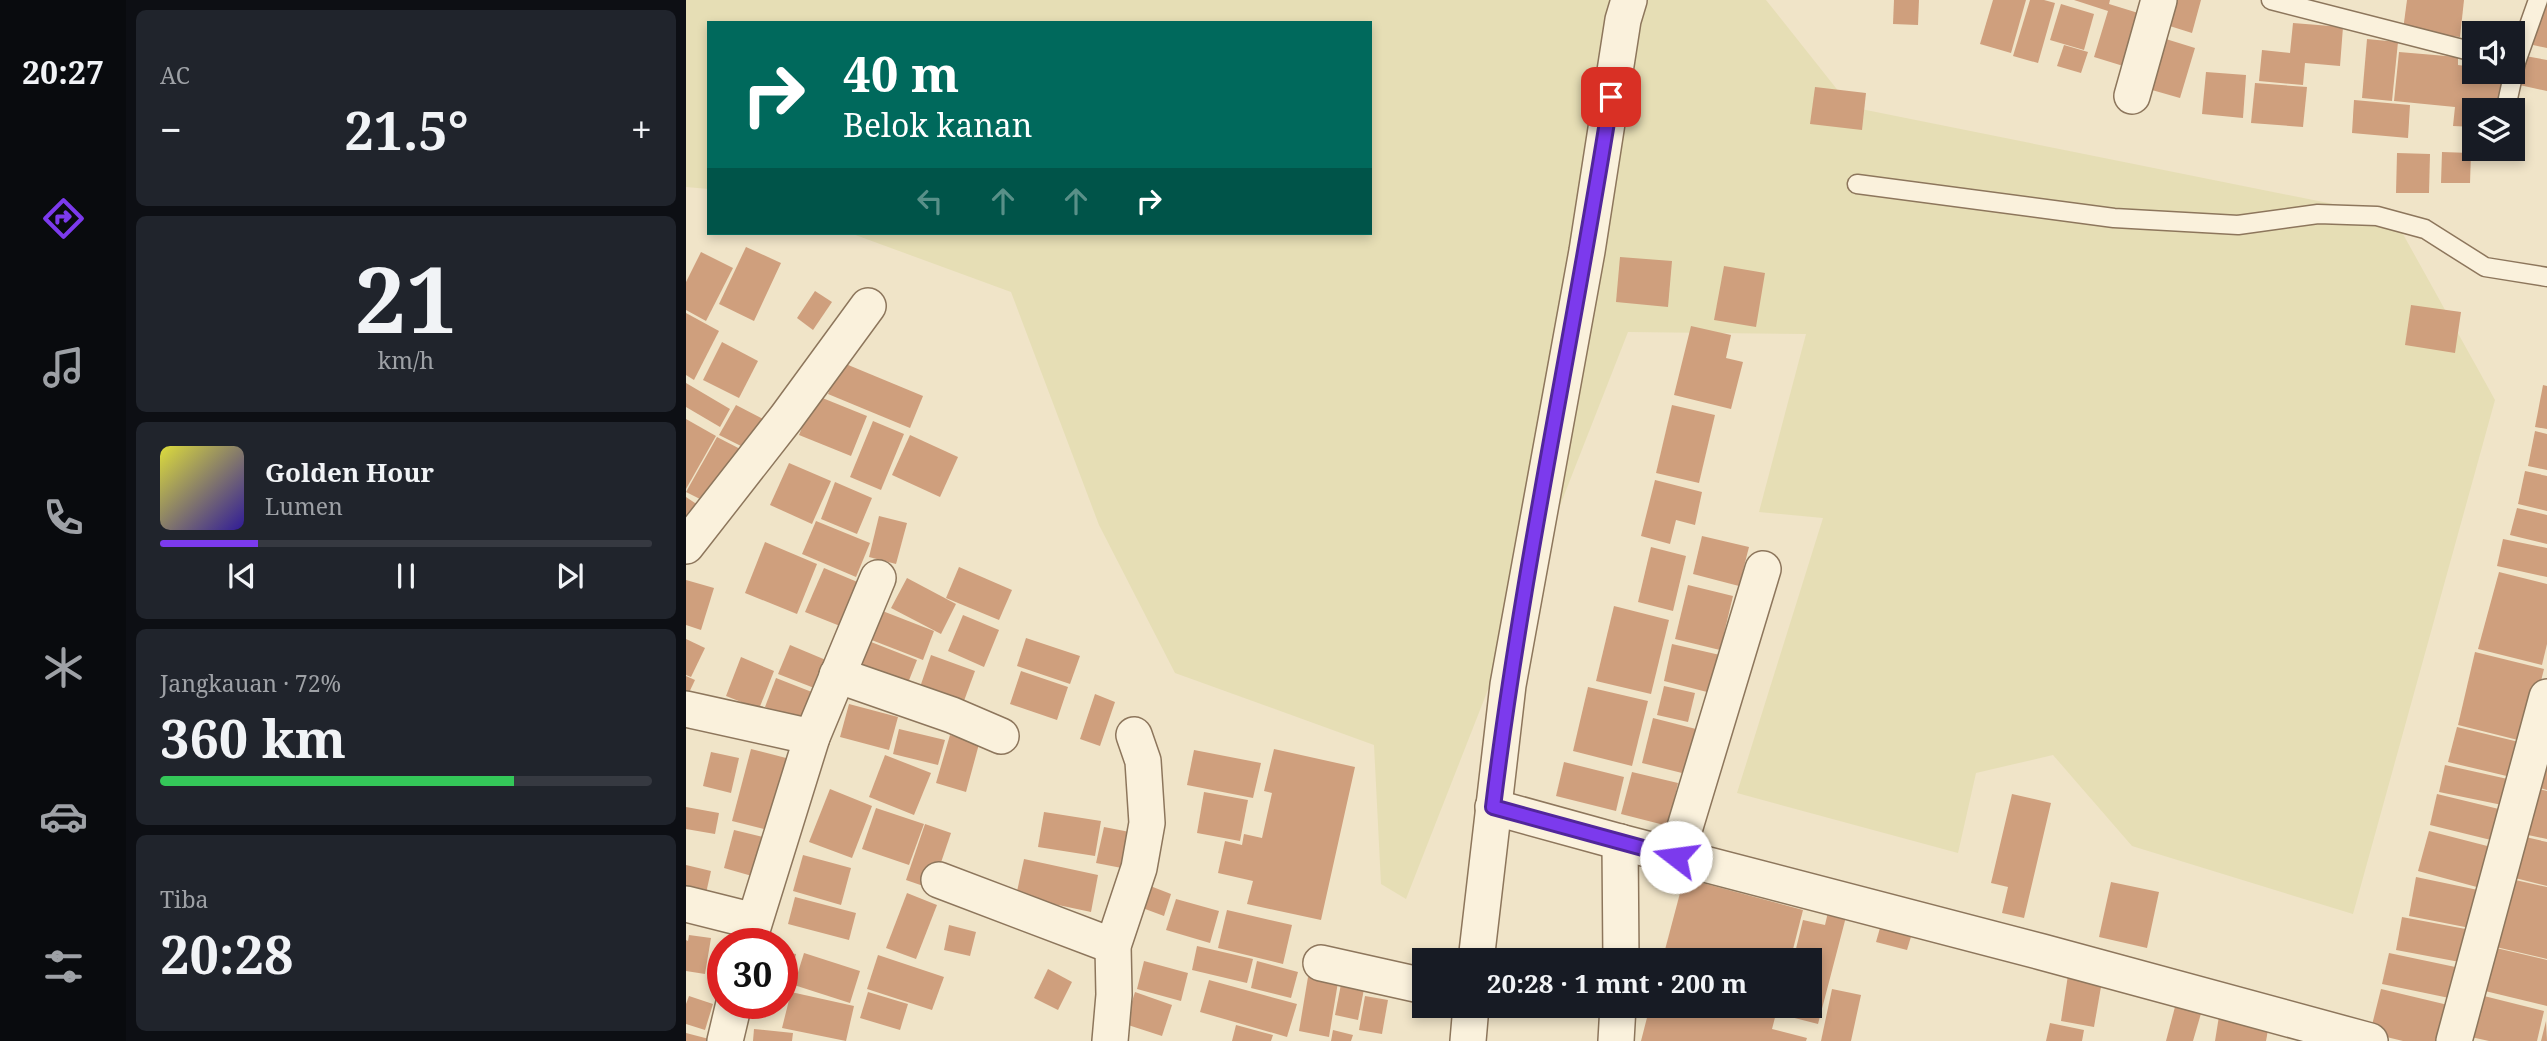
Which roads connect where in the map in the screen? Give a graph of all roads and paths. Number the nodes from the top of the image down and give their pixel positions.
1 (1629, 0) edge
2 (2159, 0) edge
3 (2271, 0) edge
4 (2538, 0) edge
5 (2322, 6) edge
6 (2525, 34) edge
7 (2462, 48) edge
8 (2132, 96) dead end
9 (1857, 184) dead end
10 (2547, 277) edge
11 (868, 306) dead end
12 (686, 546) edge
13 (1763, 569) dead end
14 (878, 578) dead end
15 (836, 675) junction
16 (2547, 697) edge
17 (686, 709) edge
18 (1134, 735) dead end
19 (1001, 736) dead end
20 (812, 737) junction
21 (1493, 807) junction
22 (1620, 842) junction
23 (1676, 857) junction
24 (939, 880) dead end
25 (686, 904) edge
26 (742, 928) edge
27 (752, 928) edge
28 (1113, 946) junction
29 (1477, 948) edge
30 (1621, 948) edge
31 (1321, 963) dead end
32 (1412, 983) edge
33 (1470, 1018) edge
34 (1617, 1018) edge
35 (730, 1019) edge
36 (725, 1041) edge
37 (1110, 1041) edge
38 (1468, 1041) edge
39 (1616, 1041) edge
40 (2370, 1041) edge
41 (2454, 1041) edge

1 - 21 street
2 - 8 street
3 - 5 lane
4 - 6 lane
5 - 7 lane
9 - 10 lane
11 - 12 street
13 - 23 street
14 - 15 street
15 - 19 street
15 - 20 street
16 - 41 street
17 - 20 street
18 - 28 street
20 - 27 street
21 - 22 street
21 - 29 street
22 - 23 street
22 - 30 street
23 - 40 street
24 - 28 street
25 - 26 street
28 - 37 street
31 - 32 street
33 - 38 street
34 - 39 street
35 - 36 street

